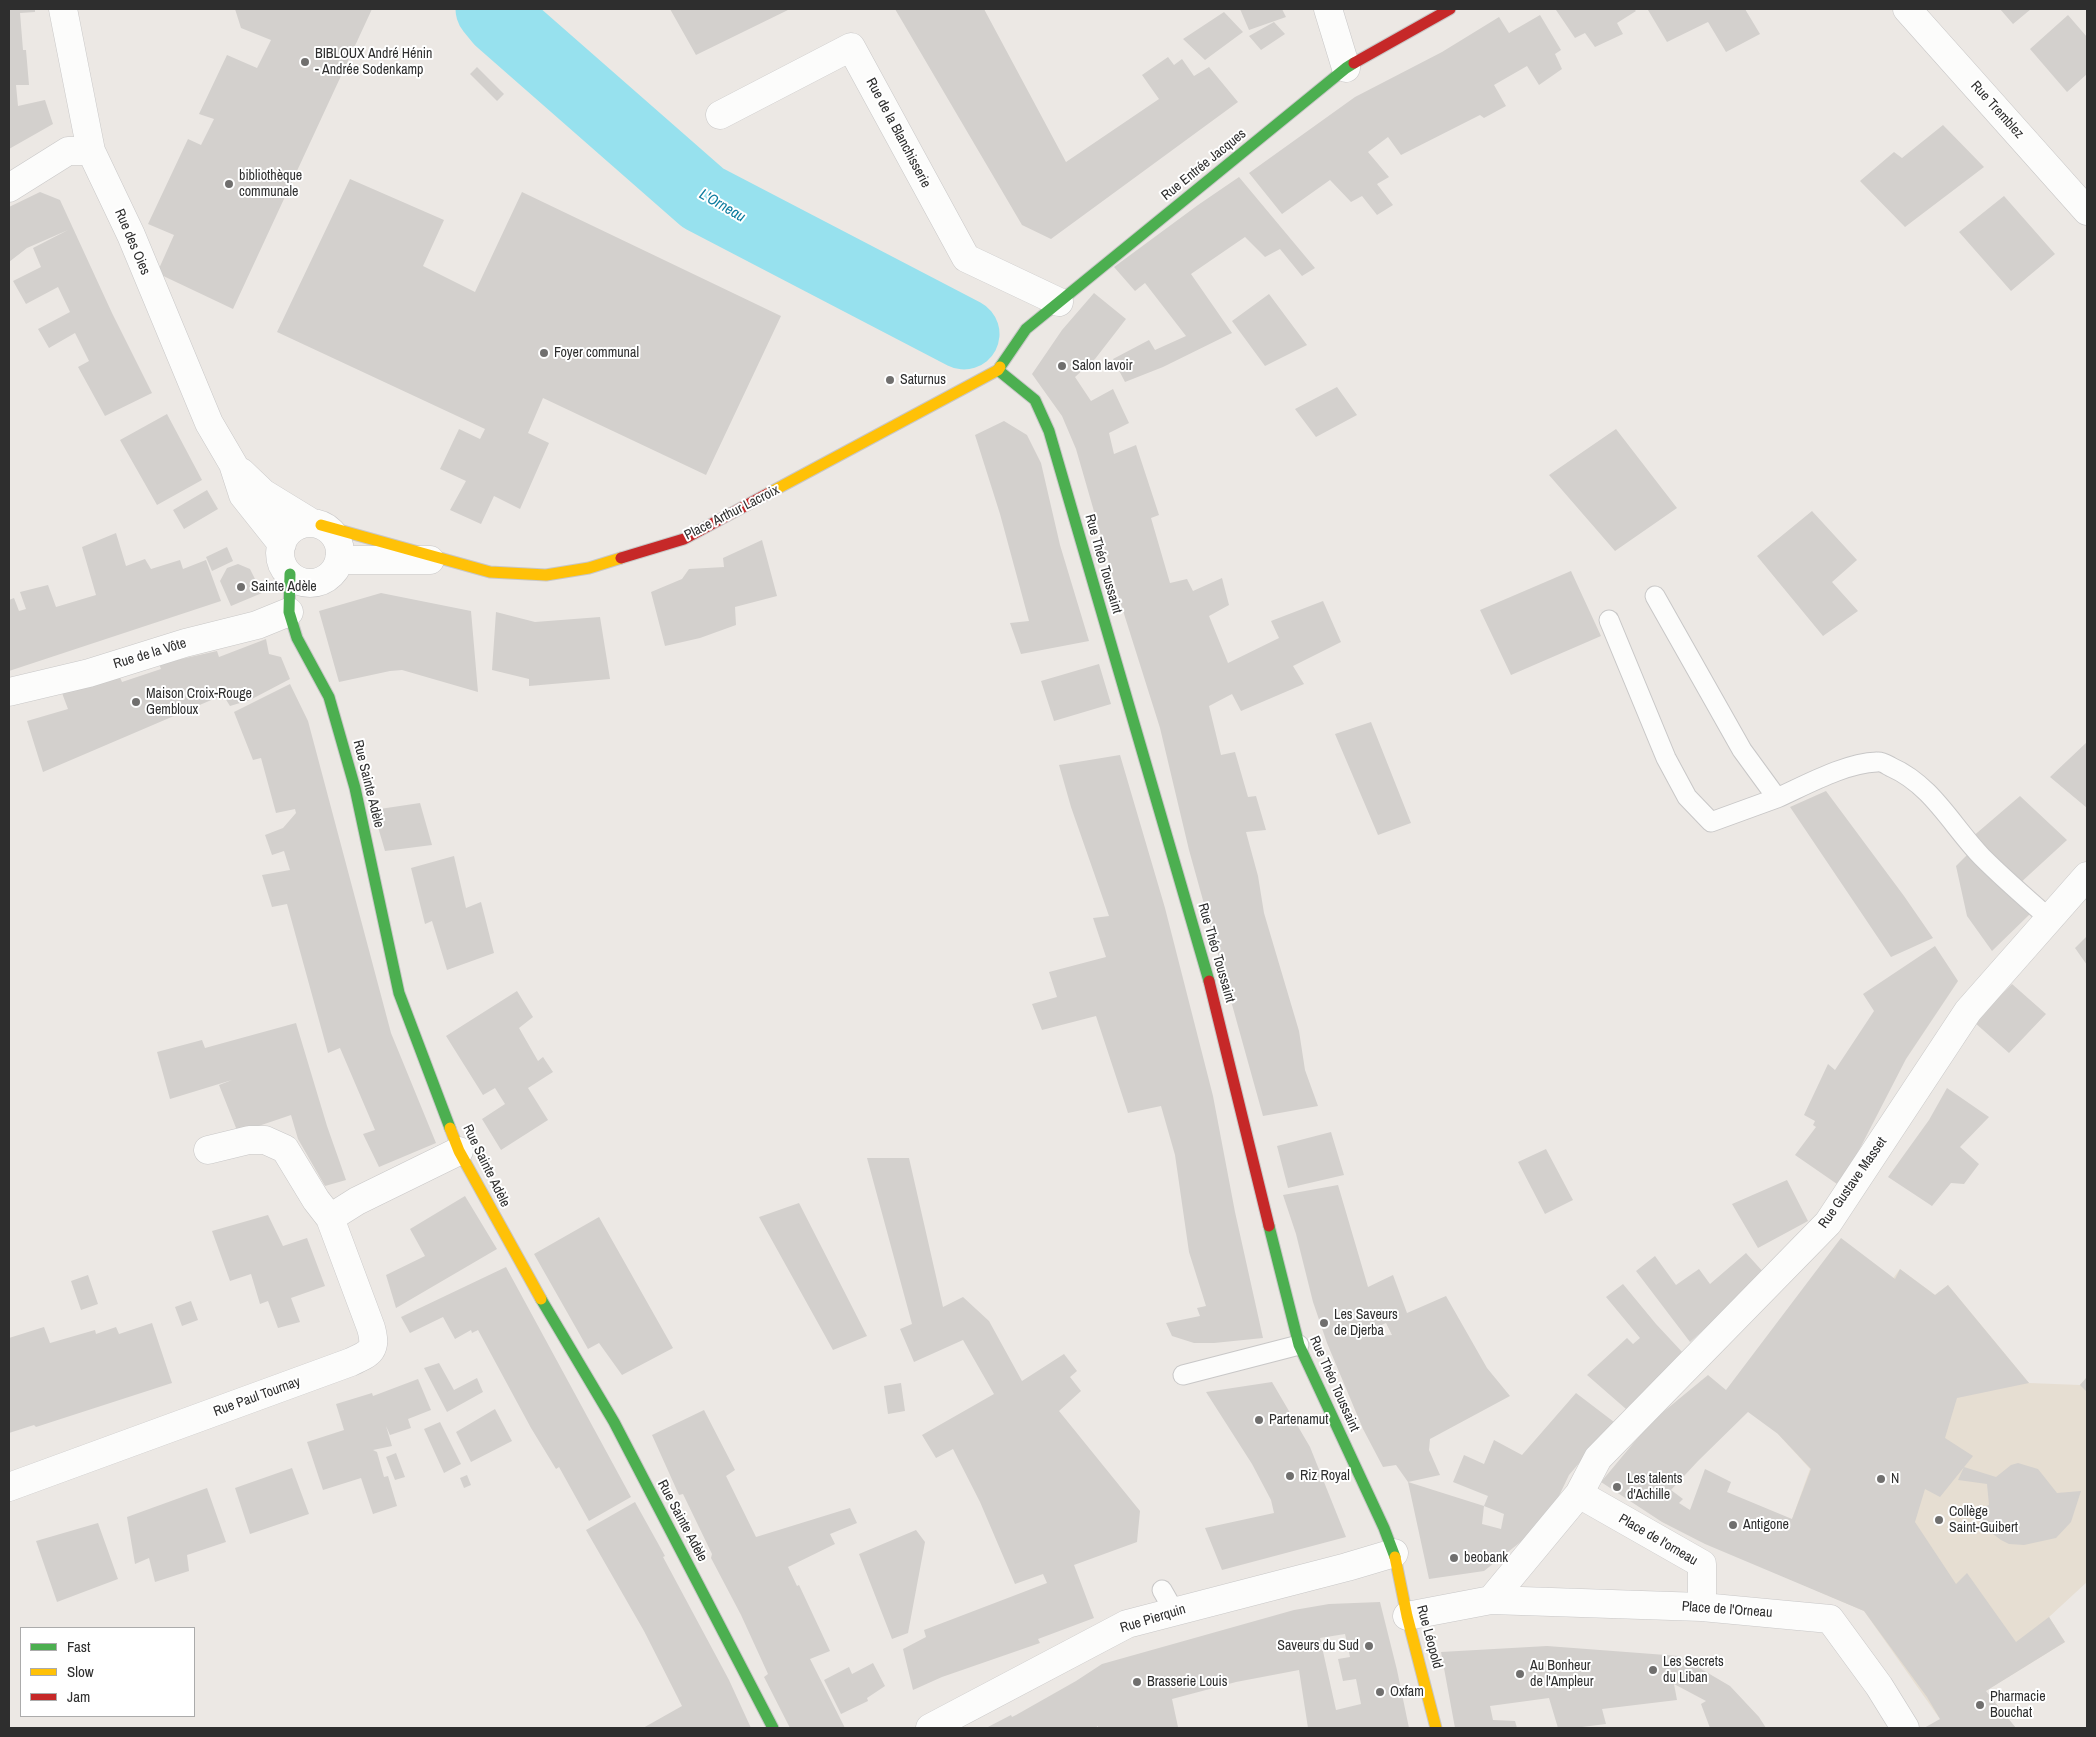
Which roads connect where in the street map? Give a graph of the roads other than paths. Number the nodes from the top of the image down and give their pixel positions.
1 (63, 9) edge
2 (1328, 9) edge
3 (1450, 9) edge
4 (1907, 9) edge
5 (1346, 68) junction
6 (720, 115) dead end
7 (91, 151) junction
8 (9, 188) edge
9 (2087, 211) edge
10 (1059, 302) junction
11 (998, 370) junction
12 (233, 464) junction
13 (317, 524) junction
14 (282, 544) junction
15 (339, 560) junction
16 (442, 560) junction
17 (290, 574) junction
18 (1655, 596) dead end
19 (289, 612) junction
20 (1609, 620) dead end
21 (9, 692) edge
22 (1777, 798) junction
23 (2087, 876) edge
24 (2050, 919) junction
25 (208, 1150) dead end
26 (459, 1151) junction
27 (330, 1218) junction
28 (1299, 1345) junction
29 (1183, 1375) dead end
30 (9, 1487) edge
31 (1579, 1494) junction
32 (1394, 1553) junction
33 (1491, 1600) junction
34 (1702, 1607) junction
35 (1407, 1616) junction
36 (773, 1728) edge
37 (930, 1728) edge
38 (1436, 1728) edge
39 (1906, 1728) edge

1 - 7 street, Rue des Oies
2 - 5 street
3 - 5 street, Rue Entrée Jacques
4 - 9 street, Rue Tremblez
5 - 10 street, Rue Entrée Jacques
6 - 10 street, Rue de la Blanchisserie
7 - 8 street
7 - 12 street, Rue des Oies
10 - 11 street, Rue Entrée Jacques
11 - 16 street, Place Arthur Lacroix
11 - 28 street, Rue Théo Toussaint
12 - 13 street, Rue des Oies
12 - 14 street, Rue des Oies
13 - 14 street
13 - 15 street
13 - 16 street, Place Arthur Lacroix
14 - 17 street
15 - 16 street, Place Arthur Lacroix
15 - 17 street
17 - 19 street, Rue Sainte Adèle
18 - 22 lane
19 - 21 street, Rue de la Vôte
19 - 26 street, Rue Sainte Adèle
20 - 22 lane
22 - 24 lane
23 - 24 street, Rue Gustave Masset
24 - 31 street, Rue Gustave Masset
25 - 27 street, Rue Paul Tournay
26 - 27 street
26 - 36 street, Rue Sainte Adèle
27 - 30 street, Rue Paul Tournay
28 - 29 lane
28 - 32 street, Rue Théo Toussaint
31 - 33 street
31 - 34 street, Place de l'orneau
32 - 35 street, Rue Léopold
32 - 37 street, Rue Pierquin
33 - 34 street, Place de l'Orneau
33 - 35 street, Place de l'Orneau
34 - 39 street, Place de l'Orneau
35 - 38 street, Rue Léopold

